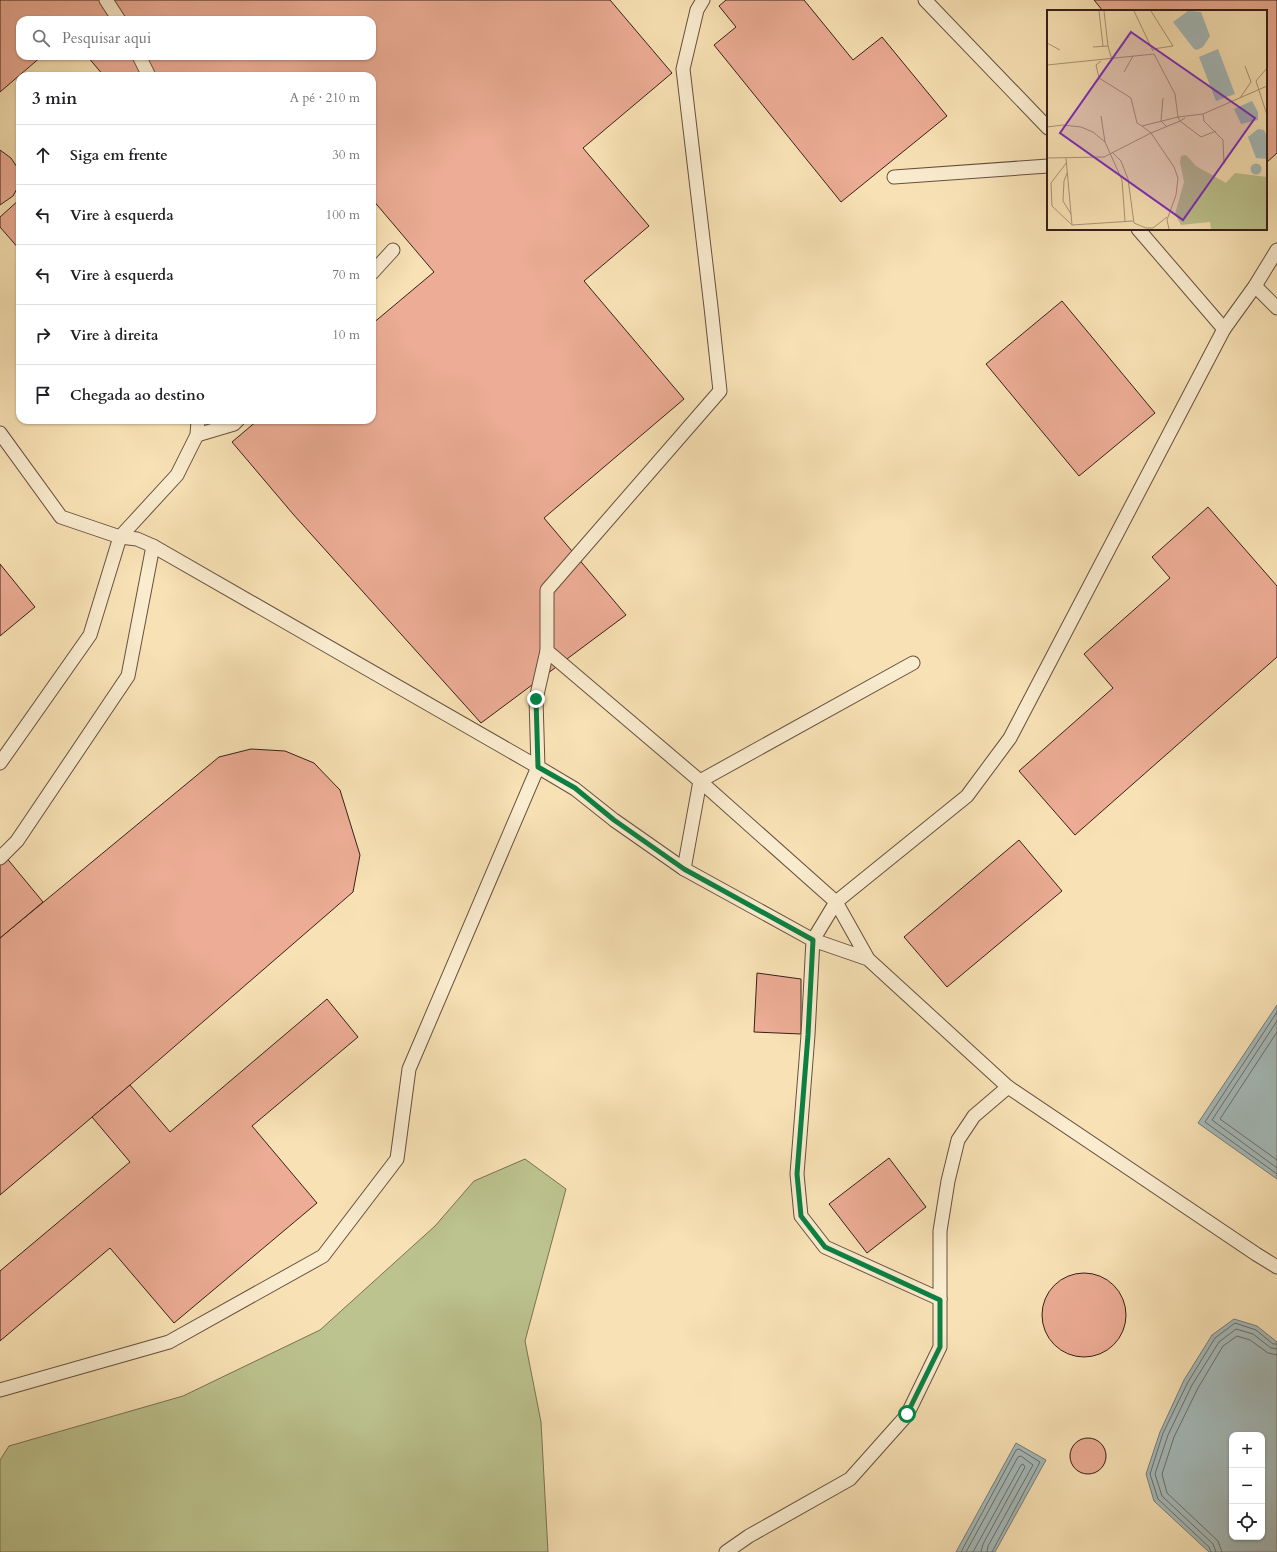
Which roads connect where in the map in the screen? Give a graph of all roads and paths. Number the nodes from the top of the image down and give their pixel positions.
1 (106, 0) edge
2 (703, 0) edge
3 (928, 1) edge
4 (116, 16) edge
5 (141, 60) edge
6 (146, 72) edge
7 (1047, 127) edge
8 (1047, 166) edge
9 (894, 177) dead end
10 (1139, 230) edge
11 (393, 250) dead end
12 (1277, 250) edge
13 (376, 269) edge
14 (1255, 286) junction
15 (1277, 308) edge
16 (1224, 329) junction
17 (198, 424) edge
18 (234, 424) edge
19 (0, 433) edge
20 (197, 435) junction
21 (120, 537) junction
22 (153, 546) junction
23 (547, 650) junction
24 (913, 663) dead end
25 (0, 763) edge
26 (538, 767) junction
27 (700, 780) junction
28 (0, 858) edge
29 (684, 869) junction
30 (836, 902) junction
31 (813, 940) junction
32 (868, 959) junction
33 (1008, 1087) junction
34 (1277, 1267) edge
35 (940, 1300) junction
36 (0, 1390) edge
37 (726, 1552) edge

1 - 4 lane
2 - 23 lane
3 - 7 lane
5 - 6 lane
8 - 9 lane
10 - 16 lane
11 - 13 lane
12 - 14 lane
14 - 15 lane
14 - 16 lane
16 - 30 lane
17 - 20 lane
18 - 20 lane
19 - 21 lane
20 - 21 lane
21 - 22 lane
21 - 25 lane
22 - 26 lane
22 - 28 lane
23 - 26 lane
23 - 27 lane
24 - 27 lane
26 - 29 lane
26 - 36 lane
27 - 29 lane
27 - 30 lane
29 - 31 lane
30 - 31 lane
30 - 32 lane
31 - 32 lane
31 - 35 lane
32 - 33 lane
33 - 34 lane
33 - 35 lane
35 - 37 lane

